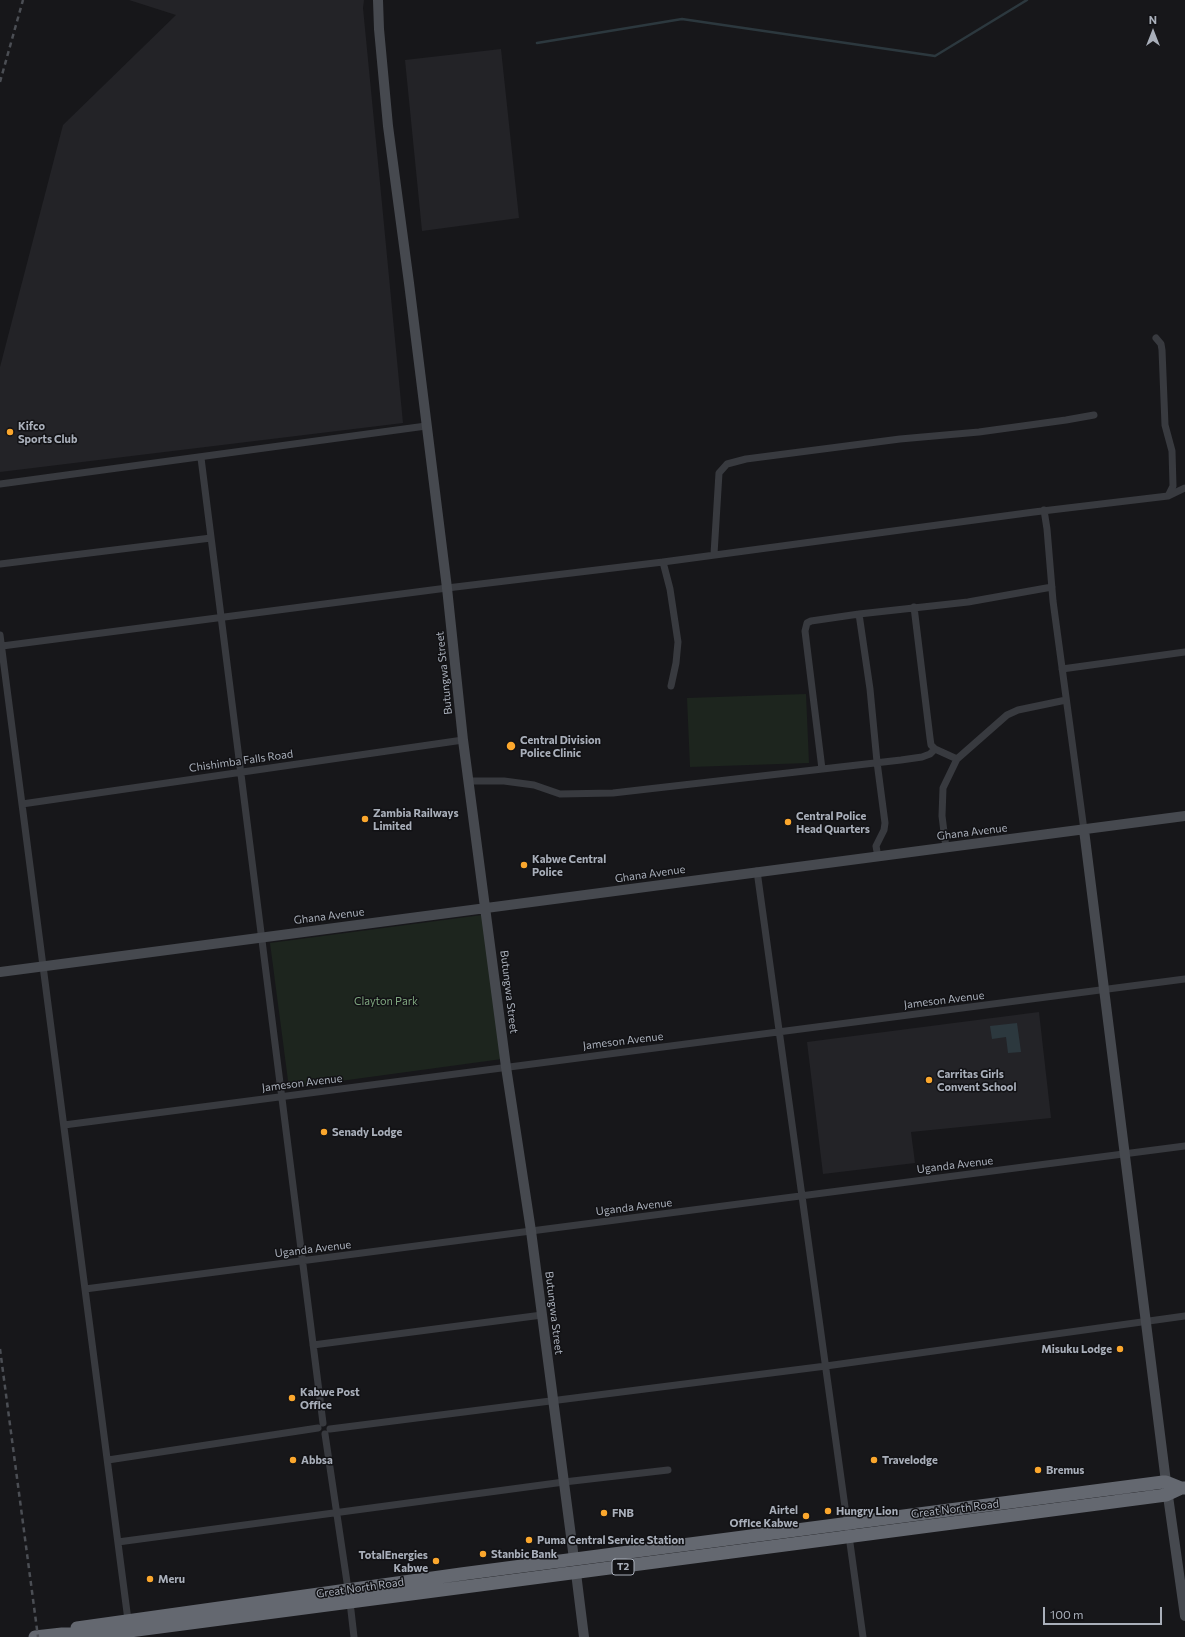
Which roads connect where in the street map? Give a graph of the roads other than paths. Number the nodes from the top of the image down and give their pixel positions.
1 (378, 0) edge
2 (1156, 338) dead end
3 (1094, 414) dead end
4 (426, 426) junction
5 (201, 458) junction
6 (0, 484) edge
7 (1185, 488) edge
8 (1168, 496) junction
9 (1044, 510) junction
10 (211, 538) junction
11 (714, 554) junction
12 (663, 562) junction
13 (0, 564) edge
14 (1052, 587) junction
15 (447, 588) junction
16 (914, 607) junction
17 (859, 614) junction
18 (221, 618) junction
19 (0, 635) edge
20 (2, 646) junction
21 (1185, 652) edge
22 (1062, 669) junction
23 (671, 686) dead end
24 (1066, 700) junction
25 (463, 740) junction
26 (935, 749) junction
27 (957, 759) junction
28 (876, 762) junction
29 (822, 769) junction
30 (241, 772) junction
31 (470, 781) junction
32 (22, 804) junction
33 (1185, 816) edge
34 (1084, 830) junction
35 (946, 848) junction
36 (878, 857) junction
37 (757, 872) junction
38 (486, 908) junction
39 (262, 937) junction
40 (43, 966) junction
41 (0, 972) edge
42 (1185, 979) edge
43 (1104, 990) junction
44 (780, 1032) junction
45 (506, 1067) junction
46 (282, 1097) junction
47 (64, 1125) junction
48 (1185, 1146) edge
49 (1125, 1154) junction
50 (802, 1196) junction
51 (531, 1231) junction
52 (302, 1261) junction
53 (85, 1290) junction
54 (542, 1315) junction
55 (1185, 1316) edge
56 (1147, 1321) junction
57 (313, 1345) junction
58 (826, 1366) junction
59 (554, 1401) junction
60 (320, 1425) junction
61 (328, 1431) junction
62 (108, 1460) junction
63 (668, 1470) dead end
64 (564, 1482) junction
65 (1168, 1488) junction
66 (1183, 1488) edge
67 (337, 1513) junction
68 (848, 1523) junction
69 (849, 1537) junction
70 (734, 1538) junction
71 (716, 1541) junction
72 (118, 1542) junction
73 (736, 1552) junction
74 (716, 1555) junction
75 (574, 1559) junction
76 (482, 1572) junction
77 (576, 1572) junction
78 (461, 1574) junction
79 (483, 1585) junction
80 (463, 1587) junction
81 (349, 1596) junction
82 (1185, 1616) edge
83 (130, 1629) edge
84 (35, 1637) edge
85 (354, 1637) edge
86 (584, 1637) edge
87 (863, 1637) edge

1 - 4 main road, Butungwa Street
2 - 8 street
3 - 11 street
4 - 5 street
4 - 15 main road, Butungwa Street
5 - 6 street
5 - 10 street
7 - 8 street
8 - 9 street
9 - 11 street
9 - 14 street
10 - 13 street
10 - 18 street
11 - 12 street
12 - 15 street
12 - 23 street
14 - 16 street
14 - 22 street
15 - 18 street
15 - 25 main road, Butungwa Street
16 - 17 street
16 - 26 street
17 - 28 street
17 - 29 street
18 - 20 street
18 - 30 street
19 - 20 street
20 - 32 street
21 - 22 street
22 - 24 street
24 - 27 street
24 - 34 street
25 - 30 street, Chishimba Falls Road
25 - 31 main road, Butungwa Street
26 - 27 street
26 - 28 street
27 - 35 street
28 - 29 street
28 - 36 street
29 - 31 street
30 - 32 street, Chishimba Falls Road
30 - 39 street
31 - 38 main road, Butungwa Street
32 - 40 street
33 - 34 main road, Ghana Avenue
34 - 35 main road, Ghana Avenue
34 - 43 main road
35 - 36 main road, Ghana Avenue
36 - 37 main road, Ghana Avenue
37 - 38 main road, Ghana Avenue
37 - 44 street
38 - 39 main road, Ghana Avenue
38 - 45 main road, Butungwa Street
39 - 40 main road, Ghana Avenue
39 - 46 street
40 - 41 main road, Ghana Avenue
40 - 47 street
42 - 43 street, Jameson Avenue
43 - 44 street, Jameson Avenue
43 - 49 main road
44 - 45 street, Jameson Avenue
44 - 50 street
45 - 46 street, Jameson Avenue
45 - 51 main road, Butungwa Street
46 - 47 street, Jameson Avenue
46 - 52 street
47 - 53 street
48 - 49 street, Uganda Avenue
49 - 50 street, Uganda Avenue
49 - 56 main road
50 - 51 street, Uganda Avenue
50 - 58 street
51 - 52 street, Uganda Avenue
51 - 54 main road, Butungwa Street
52 - 53 street, Uganda Avenue
52 - 57 street
53 - 62 street
54 - 57 street
54 - 59 main road, Butungwa Street
55 - 56 street
56 - 58 street
56 - 65 main road
57 - 60 street
58 - 59 street
58 - 68 street
59 - 61 street
59 - 64 main road, Butungwa Street
60 - 61 street
60 - 61 street
60 - 62 street
61 - 67 street
62 - 72 street
63 - 64 street
64 - 67 street
64 - 75 main road, Butungwa Street
65 - 66 highway, Great North Road / T2
65 - 68 highway, Great North Road / T2
65 - 69 highway, Great North Road / T2
65 - 82 main road
67 - 72 street
67 - 81 street
68 - 69 street
68 - 70 highway, Great North Road / T2
69 - 73 highway, Great North Road / T2
69 - 87 street
70 - 71 highway, Great North Road / T2
70 - 73 highway
71 - 74 highway
71 - 75 highway, Great North Road / T2
72 - 83 street
73 - 74 highway, Great North Road / T2
74 - 77 highway, Great North Road / T2
75 - 76 highway, Great North Road / T2
76 - 78 highway, Great North Road / T2
76 - 79 highway
77 - 79 highway, Great North Road / T2
77 - 86 main road
78 - 80 highway
78 - 81 highway, Great North Road / T2
79 - 80 highway, Great North Road / T2
80 - 81 highway, Great North Road / T2
81 - 83 highway, Great North Road / T2
81 - 85 street
83 - 84 highway, Great North Road / T2

